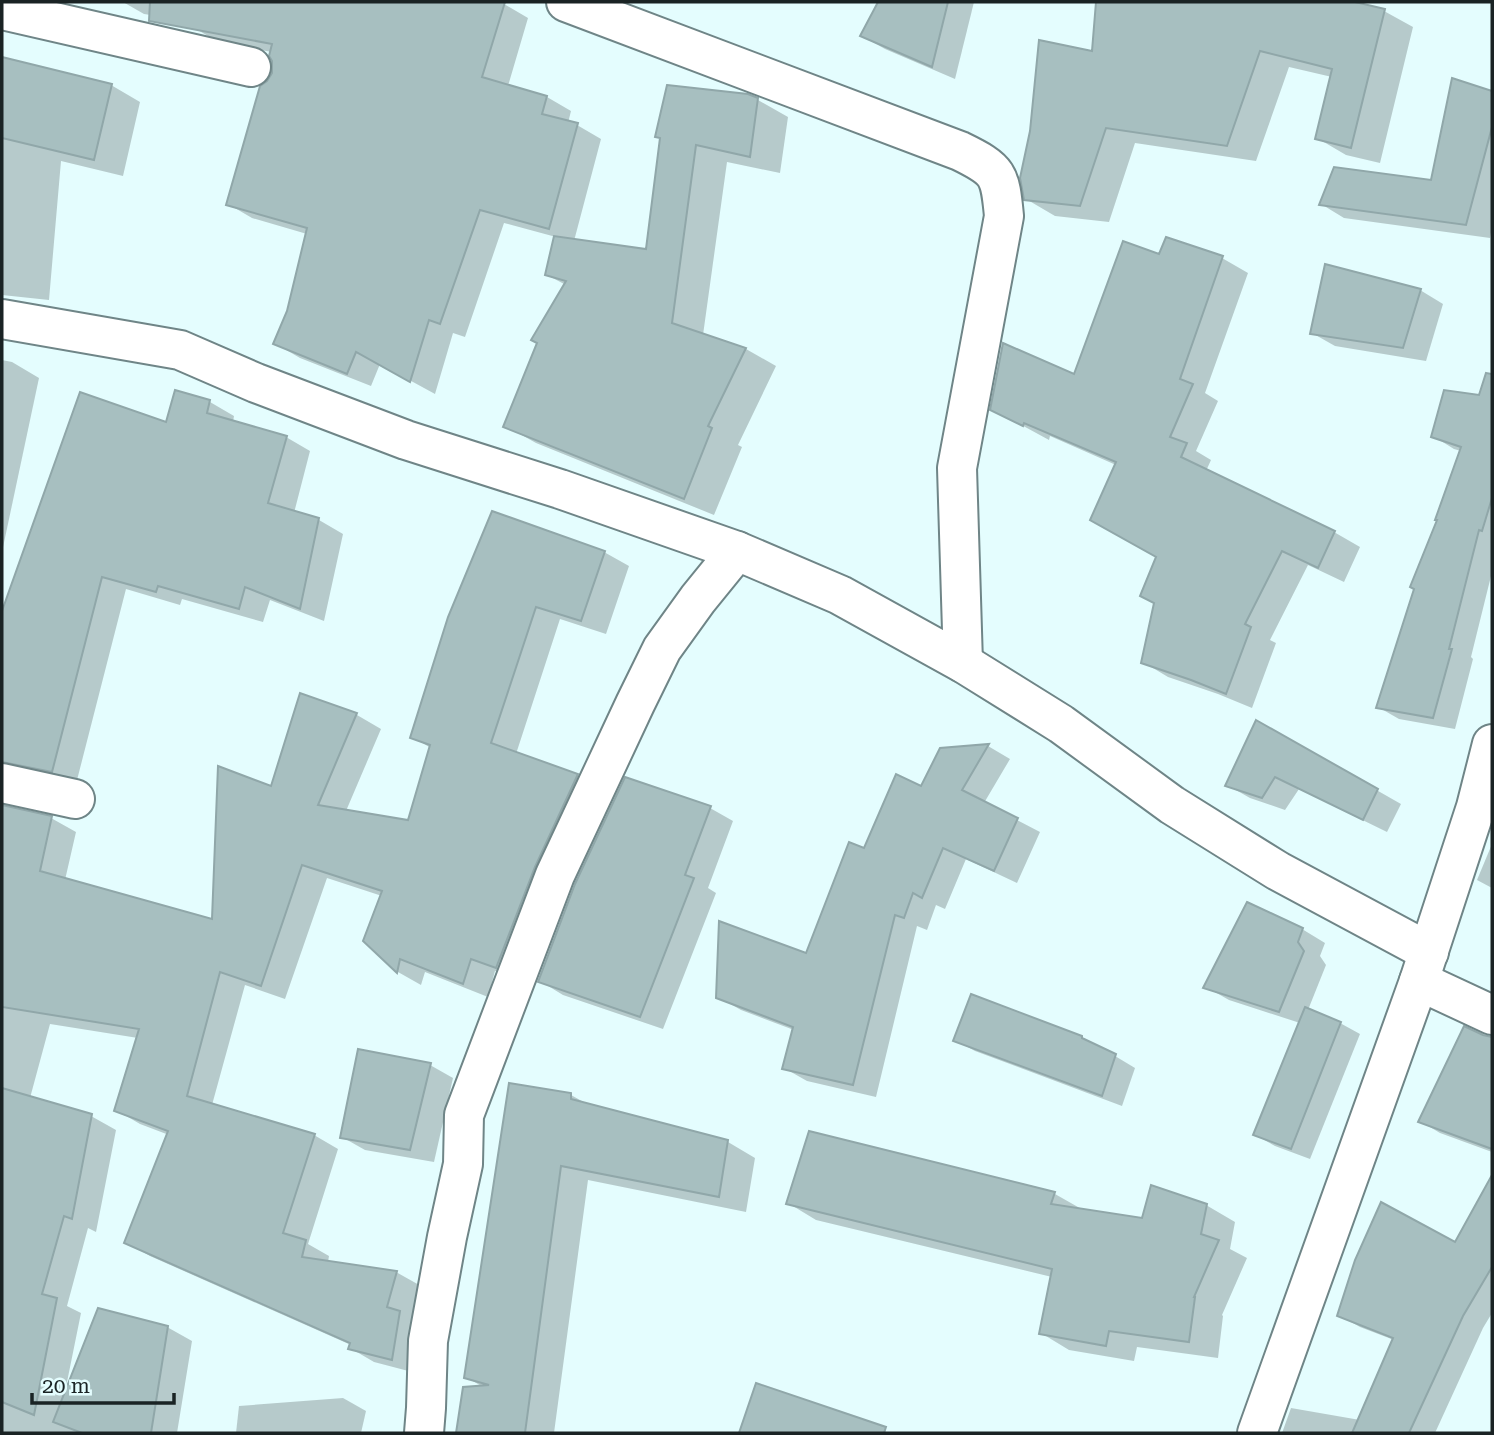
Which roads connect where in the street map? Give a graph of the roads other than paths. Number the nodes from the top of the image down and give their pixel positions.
1 (566, 2) edge
2 (2, 10) edge
3 (251, 67) dead end
4 (2, 319) edge
5 (737, 551) junction
6 (963, 663) junction
7 (1492, 744) edge
8 (2, 783) edge
9 (75, 799) dead end
10 (1424, 966) junction
11 (1492, 1015) edge
12 (424, 1433) edge
13 (1257, 1433) edge

1 - 6 street
2 - 3 street
4 - 5 street
5 - 6 street
5 - 12 street
6 - 10 street
7 - 10 street
8 - 9 street
10 - 11 street
10 - 13 street

